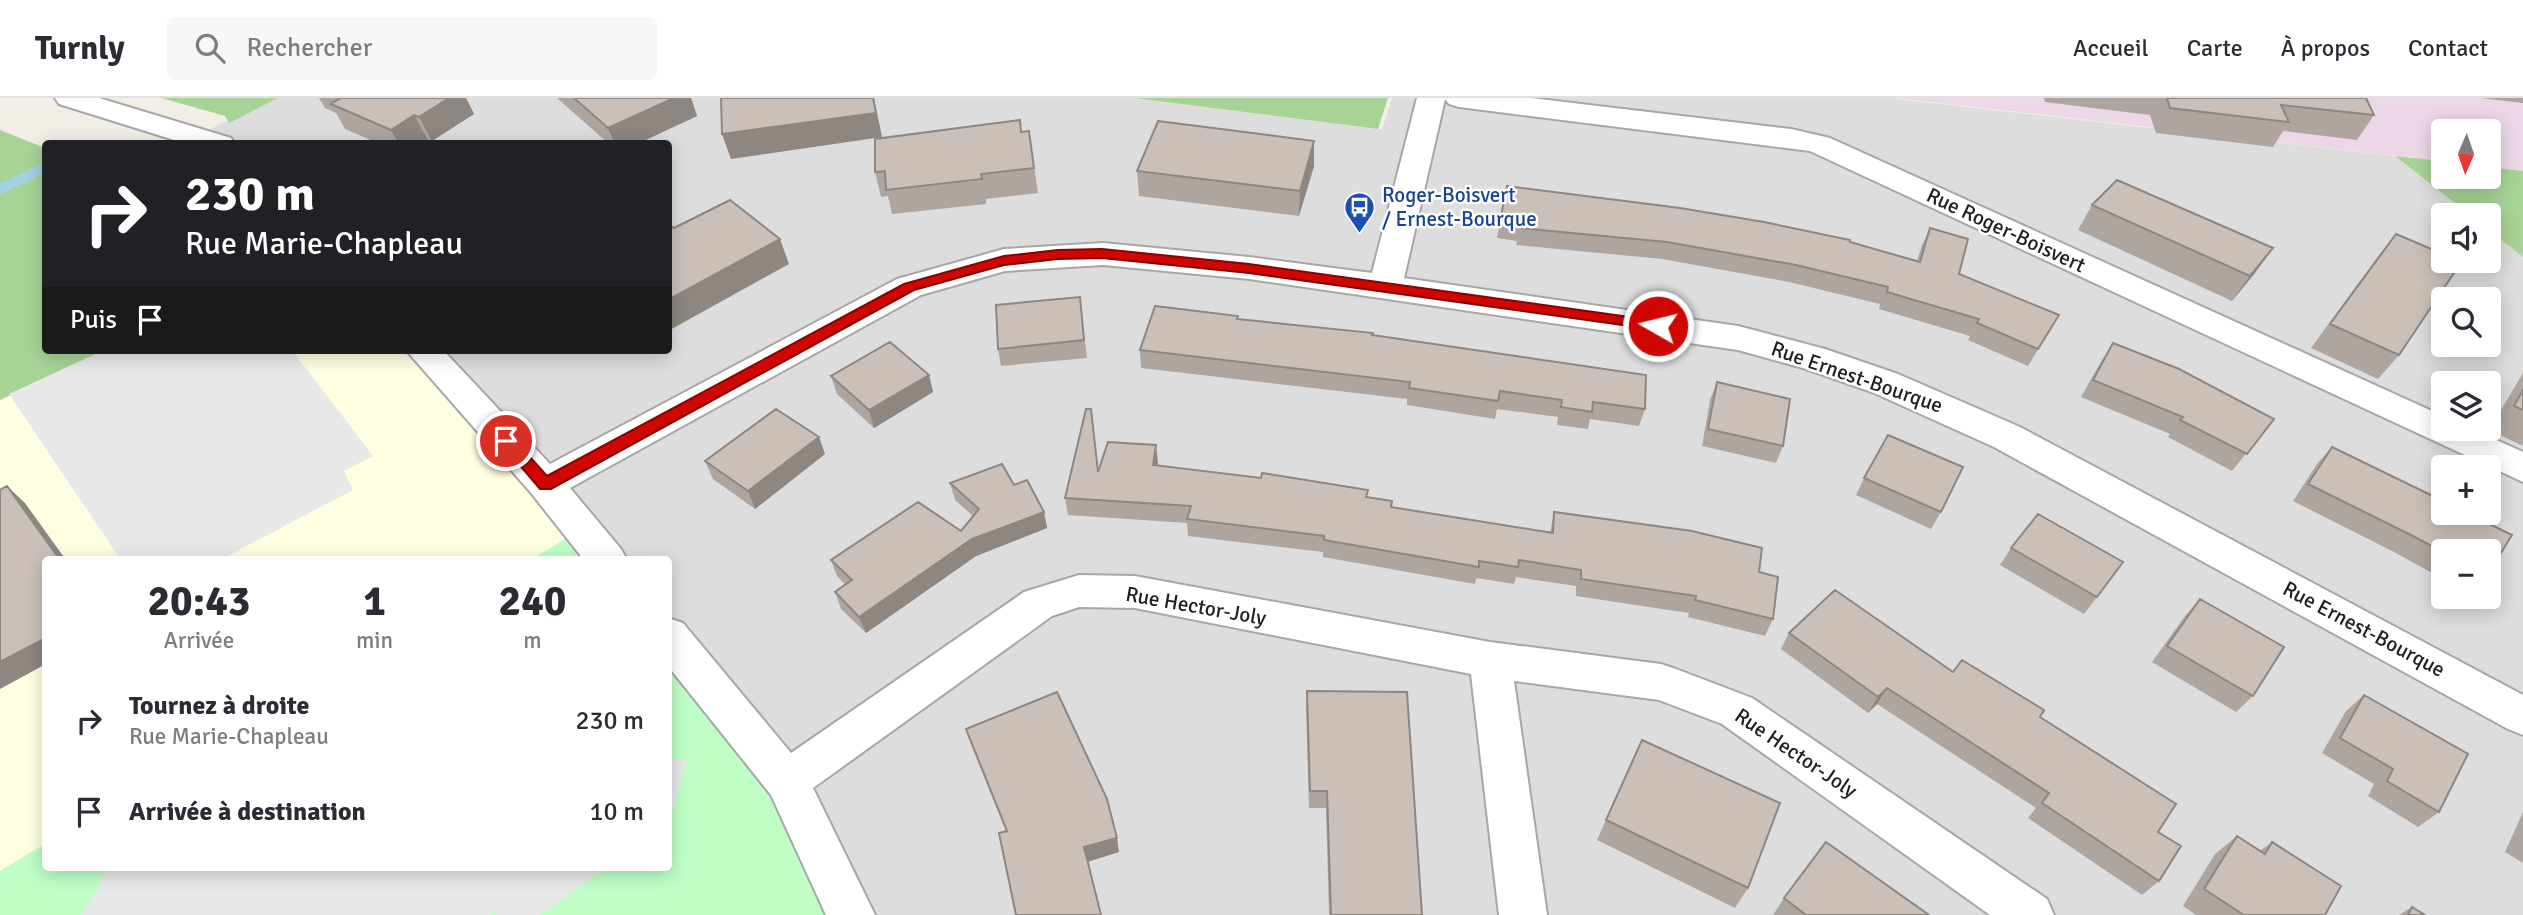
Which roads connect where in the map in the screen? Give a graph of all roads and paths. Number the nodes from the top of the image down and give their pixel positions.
1 (69, 98) edge
2 (1431, 98) edge
3 (1459, 98) edge
4 (207, 140) edge
5 (1385, 286) junction
6 (427, 354) edge
7 (2523, 468) edge
8 (545, 484) junction
9 (604, 556) edge
10 (672, 640) edge
11 (1490, 660) junction
12 (2523, 716) edge
13 (788, 781) junction
14 (851, 915) edge
15 (1523, 915) edge
16 (2030, 915) edge

1 - 4 street
2 - 5 street
3 - 7 street, Rue Roger-Boisvert
5 - 8 street, Rue Ernest-Bourque
5 - 12 street, Rue Ernest-Bourque
6 - 8 street
8 - 9 street
10 - 13 street
11 - 13 street, Rue Hector-Joly
11 - 15 street
11 - 16 street, Rue Hector-Joly
13 - 14 street

